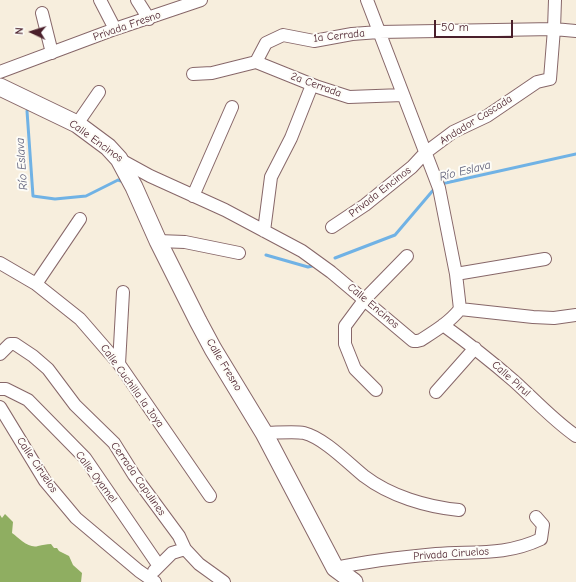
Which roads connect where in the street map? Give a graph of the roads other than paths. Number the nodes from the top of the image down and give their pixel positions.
1 (100, 0) edge
2 (137, 0) edge
3 (202, 0) edge
4 (367, 0) edge
5 (555, 0) edge
6 (42, 13) dead end
7 (149, 19) junction
8 (115, 29) junction
9 (554, 29) junction
10 (576, 31) edge
11 (379, 32) junction
12 (52, 53) junction
13 (256, 62) junction
14 (0, 72) edge
15 (193, 74) dead end
16 (312, 85) junction
17 (0, 87) edge
18 (99, 92) dead end
19 (403, 95) junction
20 (232, 107) dead end
21 (77, 124) junction
22 (425, 153) junction
23 (119, 159) junction
24 (193, 196) junction
25 (80, 219) dead end
26 (332, 228) dead end
27 (264, 231) junction
28 (158, 241) junction
29 (239, 253) dead end
30 (407, 256) dead end
31 (545, 259) dead end
32 (0, 263) edge
33 (456, 274) junction
34 (36, 284) junction
35 (123, 292) dead end
36 (365, 299) junction
37 (460, 309) junction
38 (576, 315) edge
39 (443, 325) junction
40 (475, 348) junction
41 (0, 354) edge
42 (119, 364) junction
43 (0, 389) edge
44 (376, 390) dead end
45 (436, 392) dead end
46 (0, 407) edge
47 (3, 422) edge
48 (264, 434) junction
49 (576, 436) edge
50 (210, 496) dead end
51 (459, 510) dead end
52 (536, 516) dead end
53 (185, 549) junction
54 (159, 566) junction
55 (335, 568) junction
56 (154, 581) edge
57 (224, 582) edge
58 (354, 582) edge

1 - 8 street
2 - 7 street
3 - 7 street, Privada Fresno
4 - 11 street
5 - 9 street
6 - 12 street
7 - 8 street, Privada Fresno
8 - 12 street, Privada Fresno
9 - 10 street, 1a Cerrada
9 - 11 street, 1a Cerrada
9 - 22 street, Andador Cascada
11 - 13 street, 1a Cerrada
11 - 19 street
12 - 14 street, Privada Fresno
13 - 15 street
13 - 16 street, 2a Cerrada
16 - 19 street, 2a Cerrada
16 - 27 street
17 - 21 street, Calle Encinos
18 - 21 street
19 - 22 street
20 - 24 street
21 - 23 street, Calle Encinos
22 - 26 street, Privada Encinos
22 - 33 street
23 - 24 street, Calle Encinos
23 - 28 street, Calle Fresno
24 - 27 street, Calle Encinos
25 - 34 street
27 - 36 street, Calle Encinos
28 - 29 street
28 - 48 street, Calle Fresno
30 - 36 street
31 - 33 street
32 - 34 street, Calle Cuchilla la Joya
33 - 37 street
34 - 42 street, Calle Cuchilla la Joya
35 - 42 street
36 - 39 street, Calle Encinos
36 - 44 street
37 - 38 street
37 - 39 street, Calle Encinos
39 - 40 street, Calle Pirul
40 - 45 street
40 - 49 street, Calle Pirul
41 - 53 street, Cerrada Capulines
42 - 50 street, Calle Cuchilla la Joya
43 - 54 street, Calle Oyamel
46 - 47 street, Calle Ciruelos
47 - 56 street, Calle Ciruelos
48 - 51 street
48 - 55 street, Calle Fresno
52 - 55 street, Privada Ciruelos
53 - 54 street
53 - 57 street, Cerrada Capulines
54 - 56 street
55 - 58 street

